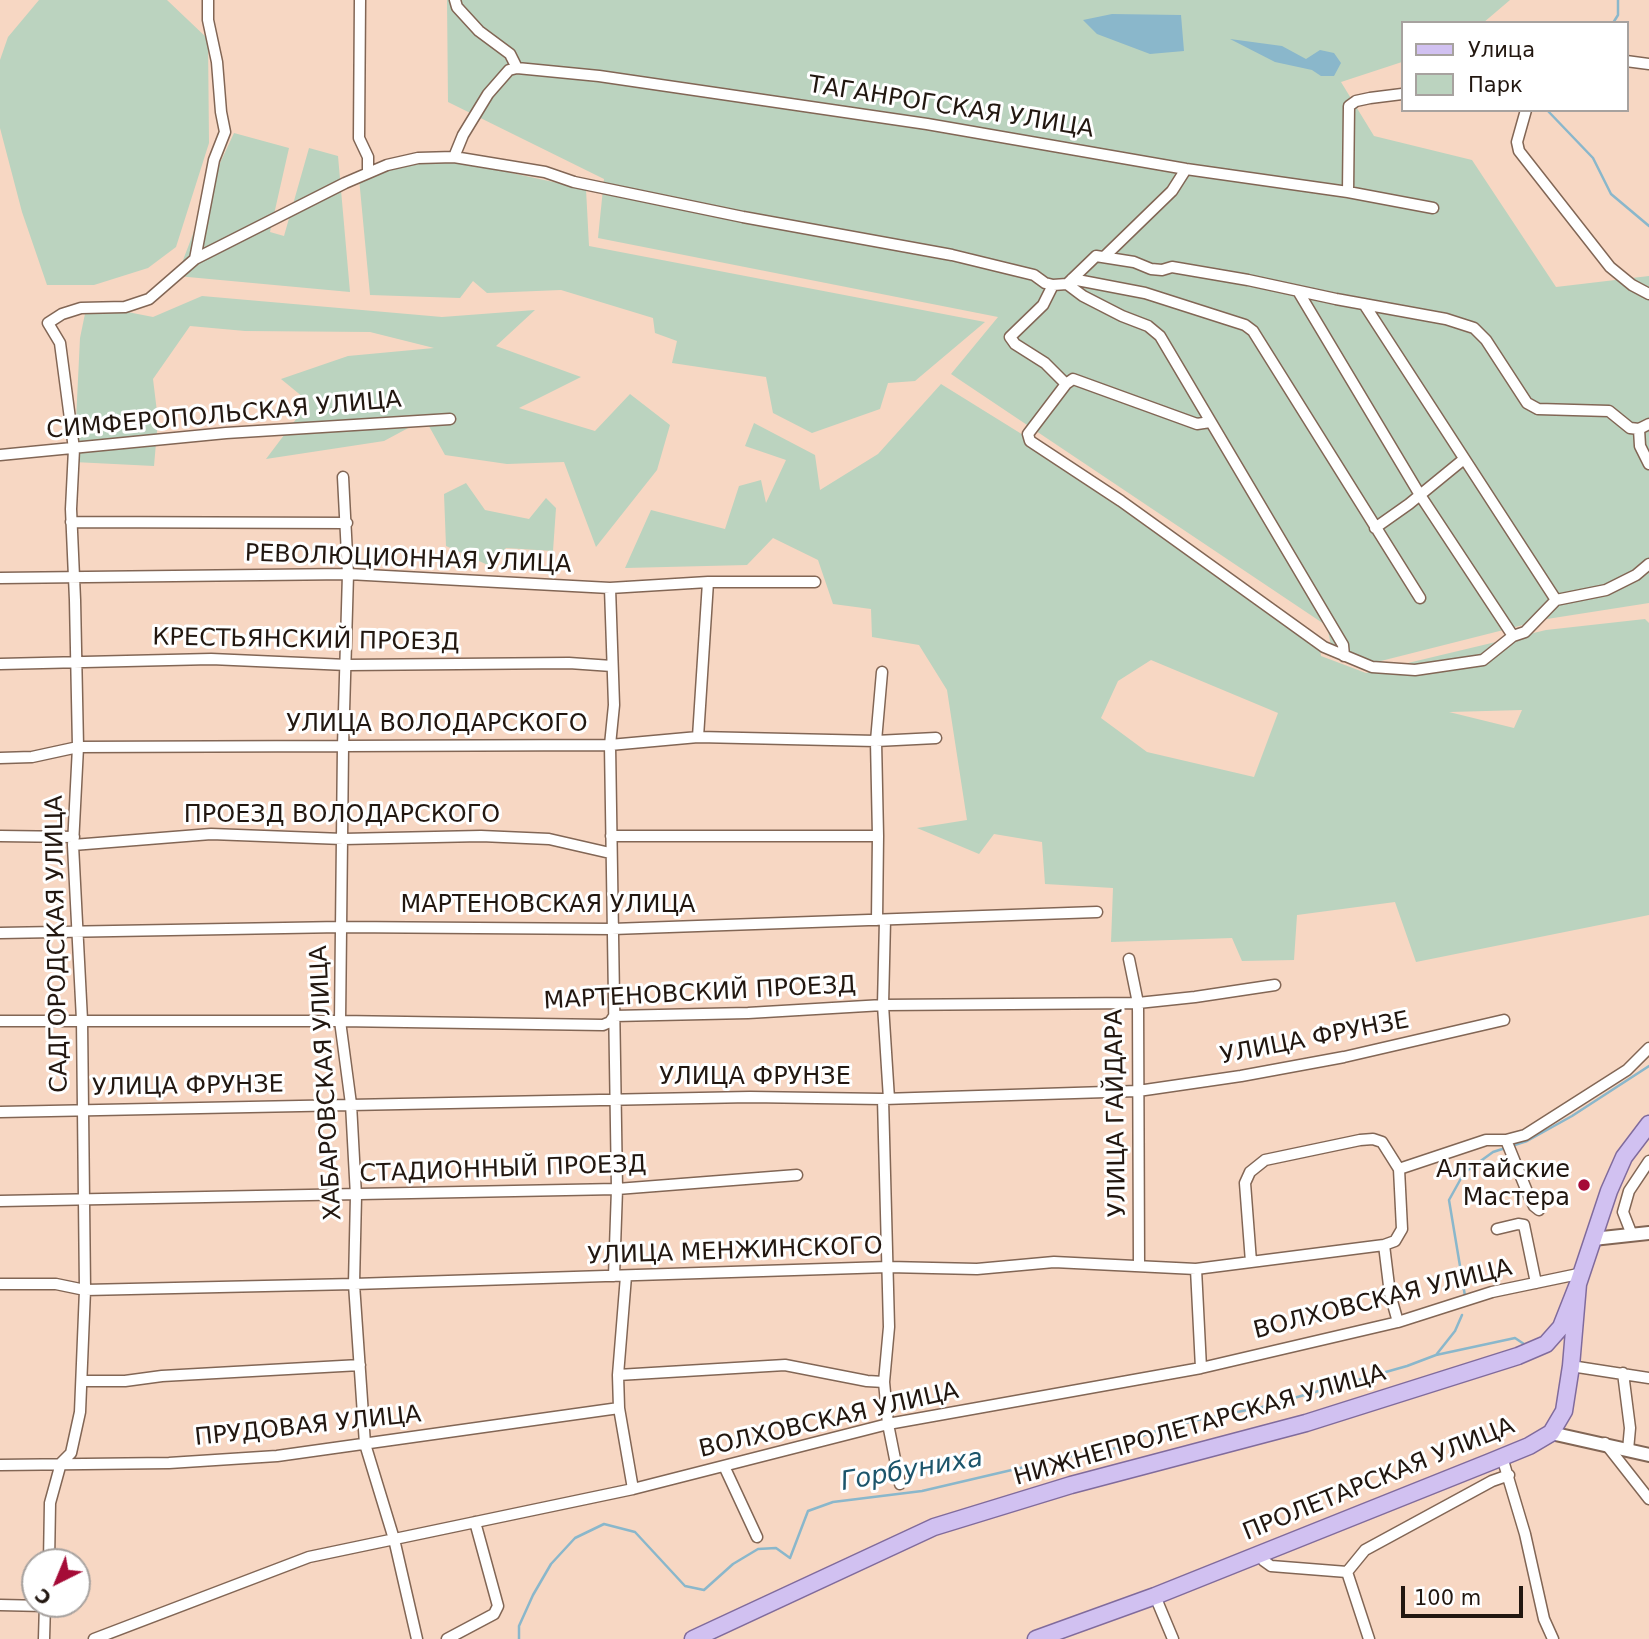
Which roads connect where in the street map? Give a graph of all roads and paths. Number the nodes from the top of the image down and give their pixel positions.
1 (208, 0) edge
2 (360, 0) edge
3 (455, 0) edge
4 (1628, 61) edge
5 (1649, 64) edge
6 (517, 68) junction
7 (1400, 94) edge
8 (1525, 112) edge
9 (454, 157) junction
10 (1186, 169) junction
11 (368, 173) junction
12 (1348, 192) junction
13 (1433, 208) dead end
14 (1104, 257) junction
15 (195, 259) junction
16 (1070, 281) junction
17 (1053, 285) junction
18 (1298, 291) junction
19 (1649, 294) edge
20 (1364, 304) junction
21 (1066, 384) junction
22 (450, 419) dead end
23 (1210, 422) junction
24 (1644, 426) edge
25 (74, 449) junction
26 (0, 455) edge
27 (1464, 459) junction
28 (1649, 464) edge
29 (343, 477) dead end
30 (1420, 495) junction
31 (71, 522) junction
32 (347, 523) junction
33 (1374, 528) junction
34 (1649, 564) edge
35 (348, 574) junction
36 (73, 577) junction
37 (0, 578) edge
38 (708, 582) junction
39 (815, 582) dead end
40 (610, 588) junction
41 (1420, 598) dead end
42 (1556, 600) junction
43 (1513, 636) junction
44 (1344, 656) junction
45 (76, 663) junction
46 (0, 664) edge
47 (347, 665) junction
48 (612, 666) junction
49 (882, 671) dead end
50 (698, 737) junction
51 (936, 738) dead end
52 (876, 741) junction
53 (610, 745) junction
54 (343, 746) junction
55 (78, 747) junction
56 (0, 758) edge
57 (0, 836) edge
58 (611, 836) junction
59 (878, 836) junction
60 (343, 839) junction
61 (74, 841) junction
62 (610, 853) junction
63 (1097, 912) dead end
64 (881, 920) junction
65 (341, 927) junction
66 (612, 929) junction
67 (76, 932) junction
68 (0, 933) edge
69 (1129, 959) dead end
70 (1275, 985) dead end
71 (1138, 1003) junction
72 (883, 1005) junction
73 (614, 1016) junction
74 (82, 1020) junction
75 (1504, 1020) dead end
76 (0, 1021) edge
77 (340, 1021) junction
78 (1649, 1048) edge
79 (1138, 1091) junction
80 (886, 1099) junction
81 (616, 1100) junction
82 (351, 1104) junction
83 (82, 1110) junction
84 (0, 1112) edge
85 (1649, 1124) edge
86 (1506, 1140) junction
87 (1649, 1161) edge
88 (1399, 1169) junction
89 (797, 1175) dead end
90 (617, 1189) junction
91 (356, 1196) junction
92 (83, 1200) junction
93 (0, 1201) edge
94 (1539, 1210) dead end
95 (1497, 1229) dead end
96 (1649, 1233) edge
97 (1632, 1235) junction
98 (1593, 1239) junction
99 (1384, 1245) junction
100 (1251, 1262) junction
101 (1139, 1266) junction
102 (888, 1268) junction
103 (1196, 1269) junction
104 (614, 1276) junction
105 (626, 1276) junction
106 (1580, 1278) junction
107 (1536, 1283) junction
108 (0, 1284) edge
109 (354, 1284) junction
110 (85, 1290) junction
111 (1398, 1322) junction
112 (360, 1365) junction
113 (1571, 1366) junction
114 (1201, 1367) junction
115 (1623, 1373) junction
116 (618, 1375) junction
117 (1649, 1378) edge
118 (82, 1381) junction
119 (884, 1382) junction
120 (619, 1408) junction
121 (888, 1424) junction
122 (1550, 1433) junction
123 (1605, 1443) junction
124 (365, 1444) junction
125 (1628, 1450) junction
126 (1649, 1455) edge
127 (1502, 1457) junction
128 (61, 1463) junction
129 (1484, 1464) junction
130 (0, 1465) edge
131 (724, 1466) junction
132 (1509, 1475) junction
133 (1492, 1480) junction
134 (900, 1484) dead end
135 (633, 1489) junction
136 (1649, 1499) edge
137 (475, 1522) junction
138 (757, 1537) dead end
139 (394, 1539) junction
140 (49, 1548) edge
141 (1259, 1553) junction
142 (1347, 1572) junction
143 (1155, 1596) junction
144 (0, 1605) edge
145 (21, 1605) edge
146 (45, 1618) edge
147 (44, 1639) edge
148 (94, 1639) edge
149 (417, 1639) edge
150 (447, 1639) edge
151 (693, 1639) edge
152 (1036, 1639) edge
153 (1172, 1639) edge
154 (1369, 1639) edge
155 (1553, 1639) edge

1 - 15 street
2 - 11 street
3 - 6 street
4 - 5 street
6 - 9 street
6 - 10 street, ТАГАНРОГСКАЯ УЛИЦА
7 - 12 street
8 - 19 street
9 - 11 street
9 - 17 street
10 - 12 street, ТАГАНРОГСКАЯ УЛИЦА
10 - 14 street
11 - 15 street
12 - 13 street, ТАГАНРОГСКАЯ УЛИЦА
14 - 16 street
14 - 18 street
15 - 25 street, САДГОРОДСКАЯ УЛИЦА
16 - 17 street
16 - 23 street
16 - 33 street
17 - 21 street
18 - 20 street
18 - 30 street
20 - 24 street
20 - 27 street
21 - 23 street
21 - 44 street
22 - 25 street, СИМФЕРОПОЛЬСКАЯ УЛИЦА
23 - 44 street
24 - 28 street
25 - 26 street, СИМФЕРОПОЛЬСКАЯ УЛИЦА
25 - 31 street, САДГОРОДСКАЯ УЛИЦА
27 - 30 street
27 - 42 street
29 - 32 street, ХАБАРОВСКАЯ УЛИЦА
30 - 33 street
30 - 43 street
31 - 32 street
31 - 36 street, САДГОРОДСКАЯ УЛИЦА
32 - 35 street, ХАБАРОВСКАЯ УЛИЦА
33 - 41 street
34 - 42 street
35 - 36 street, РЕВОЛЮЦИОННАЯ УЛИЦА
35 - 40 street, РЕВОЛЮЦИОННАЯ УЛИЦА
35 - 47 street, ХАБАРОВСКАЯ УЛИЦА
36 - 37 street, РЕВОЛЮЦИОННАЯ УЛИЦА
36 - 45 street, САДГОРОДСКАЯ УЛИЦА
38 - 39 street, РЕВОЛЮЦИОННАЯ УЛИЦА
38 - 40 street, РЕВОЛЮЦИОННАЯ УЛИЦА
38 - 50 street
40 - 48 street
42 - 43 street
43 - 44 street
45 - 46 street, КРЕСТЬЯНСКИЙ ПРОЕЗД
45 - 47 street, КРЕСТЬЯНСКИЙ ПРОЕЗД
45 - 55 street, САДГОРОДСКАЯ УЛИЦА
47 - 48 street, КРЕСТЬЯНСКИЙ ПРОЕЗД
47 - 54 street, ХАБАРОВСКАЯ УЛИЦА
48 - 53 street
49 - 52 street
50 - 52 street, УЛИЦА ВОЛОДАРСКОГО
50 - 53 street, УЛИЦА ВОЛОДАРСКОГО
51 - 52 street, УЛИЦА ВОЛОДАРСКОГО
52 - 59 street
53 - 54 street, УЛИЦА ВОЛОДАРСКОГО
53 - 58 street
54 - 55 street, УЛИЦА ВОЛОДАРСКОГО
54 - 60 street, ХАБАРОВСКАЯ УЛИЦА
55 - 56 street, УЛИЦА ВОЛОДАРСКОГО
55 - 61 street, САДГОРОДСКАЯ УЛИЦА
57 - 61 street, ПРОЕЗД ВОЛОДАРСКОГО
58 - 59 street
58 - 62 street
59 - 64 street
60 - 61 street, ПРОЕЗД ВОЛОДАРСКОГО
60 - 62 street, ПРОЕЗД ВОЛОДАРСКОГО
60 - 65 street, ХАБАРОВСКАЯ УЛИЦА
61 - 67 street, САДГОРОДСКАЯ УЛИЦА
62 - 66 street
63 - 64 street, МАРТЕНОВСКАЯ УЛИЦА
64 - 66 street, МАРТЕНОВСКАЯ УЛИЦА
64 - 72 street
65 - 66 street, МАРТЕНОВСКАЯ УЛИЦА
65 - 67 street, МАРТЕНОВСКАЯ УЛИЦА
65 - 77 street, ХАБАРОВСКАЯ УЛИЦА
66 - 73 street
67 - 68 street, МАРТЕНОВСКАЯ УЛИЦА
67 - 74 street, САДГОРОДСКАЯ УЛИЦА
69 - 71 street, УЛИЦА ГАЙДАРА
70 - 71 street, МАРТЕНОВСКИЙ ПРОЕЗД
71 - 72 street, МАРТЕНОВСКИЙ ПРОЕЗД
71 - 79 street, УЛИЦА ГАЙДАРА
72 - 73 street, МАРТЕНОВСКИЙ ПРОЕЗД
72 - 80 street
73 - 77 street, МАРТЕНОВСКИЙ ПРОЕЗД
73 - 81 street
74 - 76 street, МАРТЕНОВСКИЙ ПРОЕЗД
74 - 77 street, МАРТЕНОВСКИЙ ПРОЕЗД
74 - 83 street, САДГОРОДСКАЯ УЛИЦА
75 - 79 street, УЛИЦА ФРУНЗЕ
77 - 82 street, ХАБАРОВСКАЯ УЛИЦА
78 - 86 street
79 - 80 street, УЛИЦА ФРУНЗЕ
79 - 101 street, УЛИЦА ГАЙДАРА
80 - 81 street, УЛИЦА ФРУНЗЕ
80 - 102 street
81 - 82 street, УЛИЦА ФРУНЗЕ
81 - 90 street
82 - 83 street, УЛИЦА ФРУНЗЕ
82 - 91 street, ХАБАРОВСКАЯ УЛИЦА
83 - 84 street, УЛИЦА ФРУНЗЕ
83 - 92 street, САДГОРОДСКАЯ УЛИЦА
85 - 98 main road, ПРОЛЕТАРСКАЯ УЛИЦА
86 - 88 street
86 - 94 street
87 - 97 street
88 - 99 street
88 - 100 street
89 - 90 street, СТАДИОННЫЙ ПРОЕЗД
90 - 91 street, СТАДИОННЫЙ ПРОЕЗД
90 - 104 street
91 - 92 street, СТАДИОННЫЙ ПРОЕЗД
91 - 109 street, ХАБАРОВСКАЯ УЛИЦА
92 - 93 street, СТАДИОННЫЙ ПРОЕЗД
92 - 110 street, САДГОРОДСКАЯ УЛИЦА
95 - 107 street
96 - 97 street
97 - 98 street
98 - 106 main road, ПРОЛЕТАРСКАЯ УЛИЦА
99 - 100 street, УЛИЦА МЕНЖИНСКОГО
99 - 111 street
100 - 103 street, УЛИЦА МЕНЖИНСКОГО
101 - 102 street, УЛИЦА МЕНЖИНСКОГО
101 - 103 street, УЛИЦА МЕНЖИНСКОГО
102 - 105 street, УЛИЦА МЕНЖИНСКОГО
102 - 119 street
103 - 114 street
104 - 105 street, УЛИЦА МЕНЖИНСКОГО
104 - 109 street, УЛИЦА МЕНЖИНСКОГО
105 - 116 street
106 - 107 street, ВОЛХОВСКАЯ УЛИЦА
106 - 113 main road, ПРОЛЕТАРСКАЯ УЛИЦА
106 - 151 main road, НИЖНЕПРОЛЕТАРСКАЯ УЛИЦА
107 - 111 street, ВОЛХОВСКАЯ УЛИЦА
108 - 110 street, УЛИЦА МЕНЖИНСКОГО
109 - 110 street, УЛИЦА МЕНЖИНСКОГО
109 - 112 street, ХАБАРОВСКАЯ УЛИЦА
110 - 118 street, САДГОРОДСКАЯ УЛИЦА
111 - 114 street, ВОЛХОВСКАЯ УЛИЦА
112 - 118 street
112 - 124 street, ХАБАРОВСКАЯ УЛИЦА
113 - 115 street
113 - 122 main road, ПРОЛЕТАРСКАЯ УЛИЦА
114 - 121 street, ВОЛХОВСКАЯ УЛИЦА
115 - 117 street
115 - 125 street
116 - 119 street
116 - 120 street
118 - 128 street, САДГОРОДСКАЯ УЛИЦА
119 - 121 street
120 - 124 street, ПРУДОВАЯ УЛИЦА
120 - 135 street
121 - 131 street, ВОЛХОВСКАЯ УЛИЦА
121 - 134 street
122 - 123 street
122 - 127 main road, ПРОЛЕТАРСКАЯ УЛИЦА
123 - 125 street
123 - 136 street
124 - 128 street, ПРУДОВАЯ УЛИЦА
124 - 139 street, ХАБАРОВСКАЯ УЛИЦА
125 - 126 street
127 - 129 main road, ПРОЛЕТАРСКАЯ УЛИЦА
127 - 132 street
128 - 130 street, ПРУДОВАЯ УЛИЦА
128 - 140 street, САДГОРОДСКАЯ УЛИЦА
129 - 133 street
129 - 141 main road, ПРОЛЕТАРСКАЯ УЛИЦА
131 - 135 street, ВОЛХОВСКАЯ УЛИЦА
131 - 138 street
132 - 133 street
132 - 155 street
133 - 142 street
135 - 137 street, ВОЛХОВСКАЯ УЛИЦА
137 - 139 street, ВОЛХОВСКАЯ УЛИЦА
137 - 150 street
139 - 148 street, ВОЛХОВСКАЯ УЛИЦА
139 - 149 street, ХАБАРОВСКАЯ УЛИЦА
141 - 142 street
141 - 143 main road, ПРОЛЕТАРСКАЯ УЛИЦА
142 - 154 street
143 - 152 main road, ПРОЛЕТАРСКАЯ УЛИЦА
143 - 153 street
144 - 145 street
146 - 147 street

